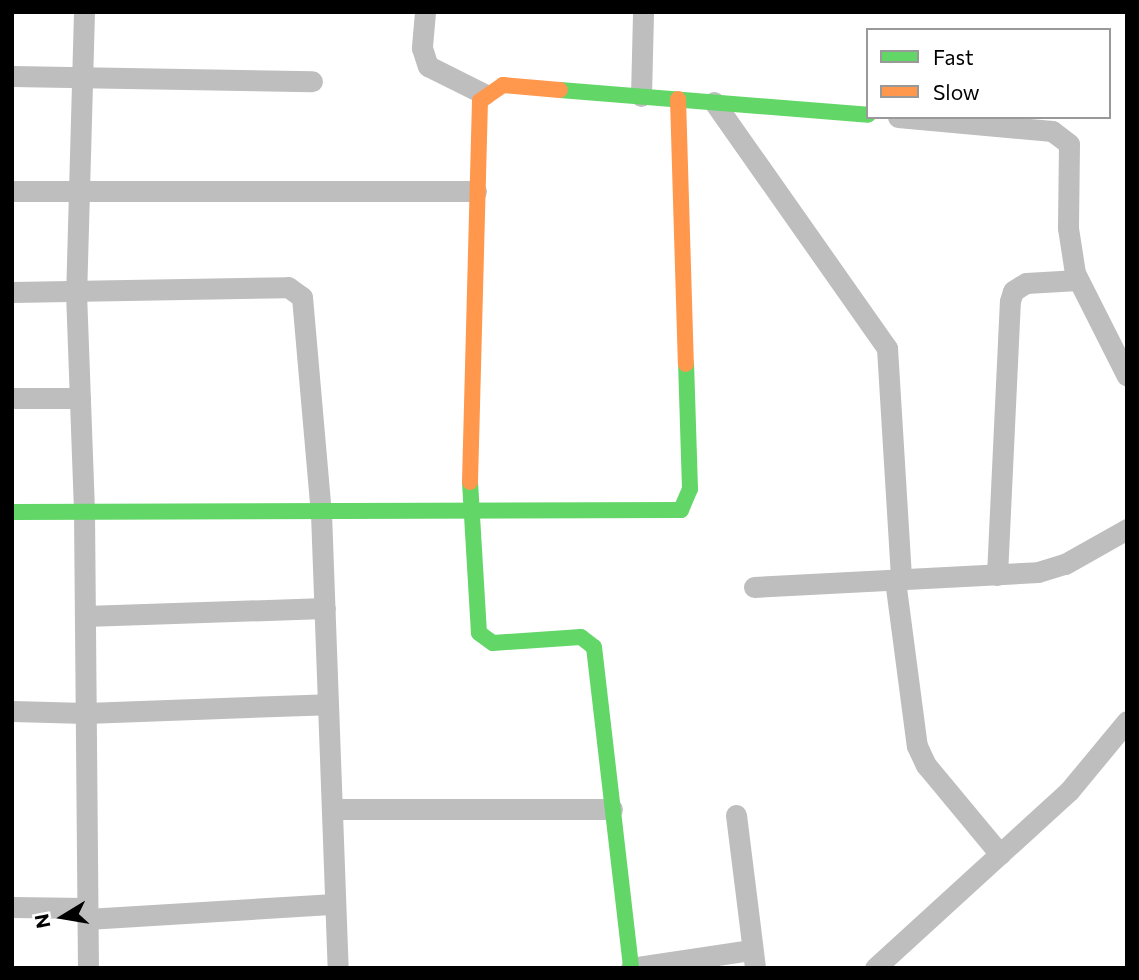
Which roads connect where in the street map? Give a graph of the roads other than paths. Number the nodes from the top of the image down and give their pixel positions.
1 (84, 12) edge
2 (425, 12) edge
3 (643, 12) edge
4 (12, 76) edge
5 (82, 77) junction
6 (312, 81) dead end
7 (484, 94) junction
8 (642, 96) junction
9 (678, 99) junction
10 (714, 102) junction
11 (866, 115) edge
12 (920, 119) edge
13 (78, 190) junction
14 (12, 191) edge
15 (475, 191) junction
16 (1079, 280) junction
17 (12, 292) edge
18 (76, 292) junction
19 (1127, 376) edge
20 (12, 398) edge
21 (80, 398) junction
22 (12, 512) edge
23 (84, 512) junction
24 (321, 513) junction
25 (469, 513) junction
26 (1127, 528) edge
27 (997, 575) junction
28 (898, 580) junction
29 (754, 587) dead end
30 (325, 608) junction
31 (85, 616) junction
32 (328, 704) junction
33 (12, 711) edge
34 (86, 713) junction
35 (1127, 720) edge
36 (612, 809) junction
37 (332, 810) junction
38 (736, 815) dead end
39 (1000, 854) junction
40 (335, 904) junction
41 (12, 907) edge
42 (87, 913) junction
43 (752, 959) edge
44 (88, 968) edge
45 (338, 968) edge
46 (631, 968) edge
47 (875, 968) edge

1 - 5 street
2 - 7 street
3 - 8 street
4 - 5 street
5 - 6 street
5 - 13 street
7 - 8 street
7 - 15 street
8 - 9 street
9 - 10 street
9 - 25 street
10 - 11 street
10 - 28 street
12 - 16 street
13 - 14 street
13 - 15 street
13 - 18 street
15 - 25 street
16 - 19 street
16 - 27 street
17 - 18 street
18 - 21 street
18 - 24 street
20 - 21 street
21 - 23 street
22 - 23 street
23 - 24 street
23 - 31 street
24 - 25 street
24 - 30 street
25 - 36 street
26 - 27 street
27 - 28 street
28 - 29 street
28 - 39 street
30 - 31 street
30 - 32 street
31 - 34 street
32 - 34 street
32 - 37 street
33 - 34 street
34 - 42 street
35 - 39 street
36 - 37 street
36 - 46 street
37 - 40 street
38 - 43 street
39 - 47 street
40 - 42 street
40 - 45 street
41 - 42 street
42 - 44 street
43 - 46 street

